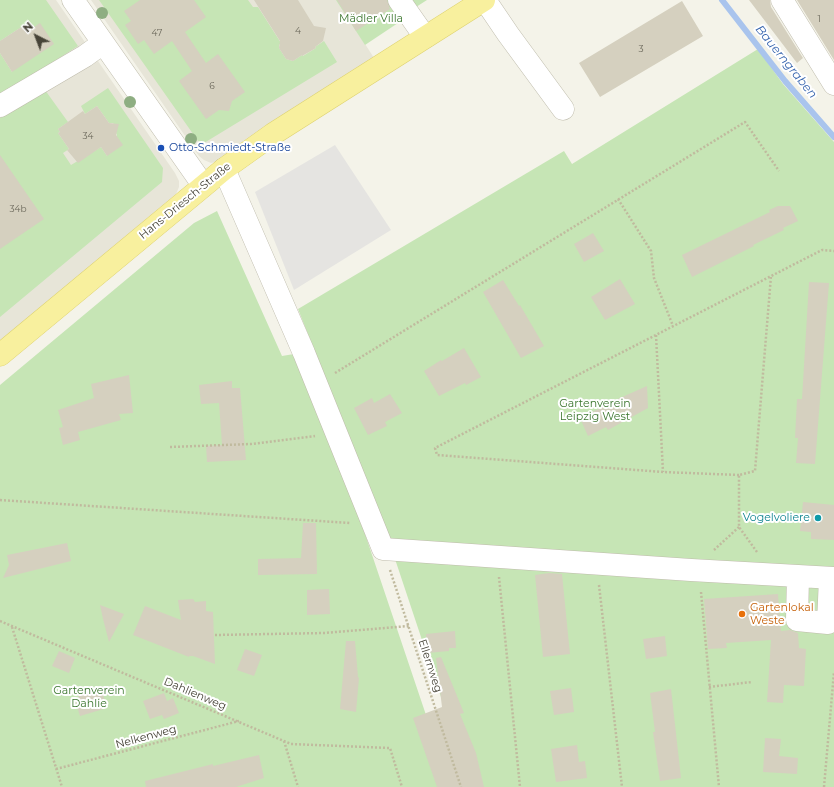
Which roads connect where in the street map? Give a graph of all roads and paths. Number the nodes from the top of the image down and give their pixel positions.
1 (73, 0) edge
2 (399, 0) edge
3 (484, 0) edge
4 (782, 0) edge
5 (425, 37) junction
6 (103, 43) junction
7 (834, 84) edge
8 (0, 106) edge
9 (563, 109) dead end
10 (224, 169) junction
11 (778, 171) dead end
12 (203, 185) junction
13 (618, 199) junction
14 (834, 251) edge
15 (771, 276) junction
16 (673, 326) junction
17 (656, 334) junction
18 (0, 355) edge
19 (315, 382) junction
20 (335, 432) junction
21 (170, 447) dead end
22 (663, 472) junction
23 (739, 476) junction
24 (0, 500) edge
25 (374, 525) junction
26 (383, 549) junction
27 (497, 557) junction
28 (597, 564) junction
29 (699, 571) junction
30 (773, 574) junction
31 (798, 576) junction
32 (832, 578) edge
33 (0, 621) edge
34 (409, 626) junction
35 (12, 627) junction
36 (216, 635) dead end
37 (834, 672) edge
38 (752, 682) dead end
39 (709, 687) junction
40 (239, 721) junction
41 (284, 740) junction
42 (56, 769) junction
43 (62, 787) edge
44 (298, 787) edge
45 (402, 787) edge
46 (462, 787) edge
47 (520, 787) edge
48 (622, 787) edge
49 (719, 787) edge
50 (824, 787) edge

1 - 6 street
2 - 5 street
3 - 5 main road, Hans-Driesch-Straße
3 - 9 street
4 - 7 street
5 - 10 main road, Hans-Driesch-Straße
6 - 8 street
6 - 12 street
10 - 12 main road, Hans-Driesch-Straße
10 - 19 street
11 - 13 path
12 - 18 main road, Hans-Driesch-Straße
13 - 16 path
13 - 19 path
14 - 15 path
15 - 16 path
15 - 23 path
16 - 17 path
17 - 22 path
17 - 22 path
19 - 20 street
20 - 21 path
20 - 25 street
22 - 23 path
23 - 30 path
24 - 25 path
25 - 26 street
26 - 27 street
26 - 34 path, Ellernweg
27 - 28 street
27 - 47 path
28 - 29 street
28 - 48 path
29 - 30 street
29 - 39 path
30 - 31 street
31 - 32 street
31 - 32 street
33 - 35 path, Dahlienweg
34 - 36 path
34 - 46 path, Ellernweg
35 - 40 path, Dahlienweg
35 - 42 path
37 - 50 path
38 - 39 path
39 - 49 path
40 - 41 path, Dahlienweg
40 - 42 path, Nelkenweg
41 - 44 path
41 - 45 path, Dahlienweg
42 - 43 path

